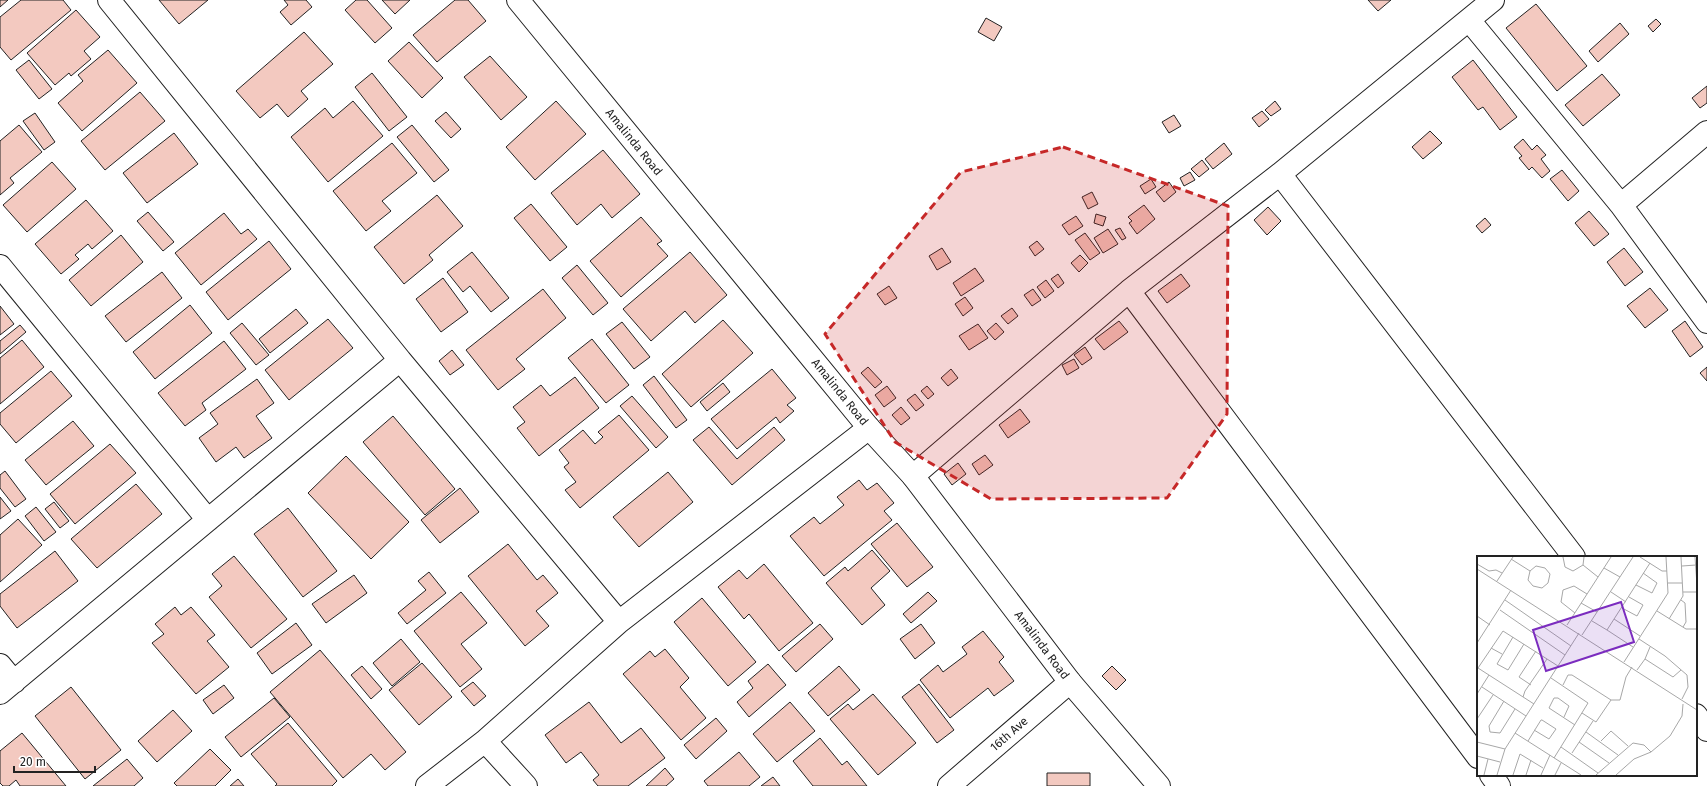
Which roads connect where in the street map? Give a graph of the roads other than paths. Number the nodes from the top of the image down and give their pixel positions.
1 (109, 0) edge
2 (518, 0) edge
3 (1493, 0) edge
4 (1469, 20) junction
5 (1707, 132) edge
6 (1280, 174) junction
7 (1621, 205) junction
8 (0, 266) edge
9 (1129, 291) junction
10 (1707, 322) edge
11 (400, 360) junction
12 (869, 428) junction
13 (913, 476) junction
14 (208, 520) junction
15 (1573, 556) edge
16 (619, 622) junction
17 (0, 665) edge
18 (1070, 682) junction
19 (7, 687) edge
20 (1697, 716) edge
21 (1707, 730) edge
22 (485, 741) junction
23 (1477, 756) edge
24 (1492, 776) edge
25 (427, 786) edge
26 (526, 786) edge
27 (949, 786) edge
28 (1159, 786) edge
29 (1499, 786) edge

1 - 11 street
2 - 12 street, Amalinda Road
3 - 4 street
4 - 6 street
4 - 7 street
5 - 7 street
6 - 9 street
6 - 15 street
7 - 10 street
8 - 14 street
9 - 13 street
9 - 23 street
11 - 14 street
11 - 16 street
12 - 13 street, Amalinda Road
12 - 16 street
13 - 18 street, Amalinda Road
14 - 19 street
16 - 22 street
17 - 19 street
18 - 27 street, 16th Ave
18 - 28 street, Amalinda Road
20 - 21 street
22 - 25 street
22 - 26 street
24 - 29 street

